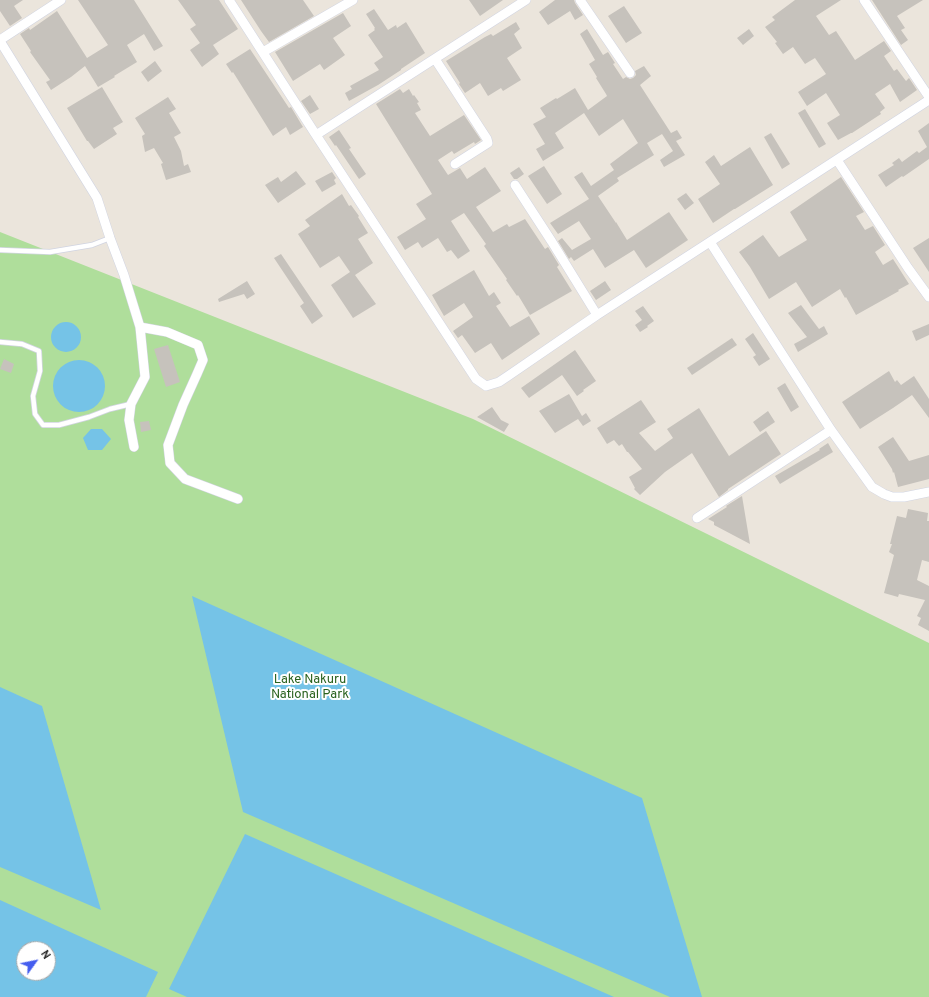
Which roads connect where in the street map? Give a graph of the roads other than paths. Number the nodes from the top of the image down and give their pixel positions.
1 (61, 0) edge
2 (229, 0) edge
3 (353, 0) edge
4 (526, 0) edge
5 (580, 0) edge
6 (864, 0) edge
7 (0, 41) edge
8 (263, 52) junction
9 (435, 59) junction
10 (630, 73) dead end
11 (929, 97) edge
12 (929, 100) edge
13 (316, 135) junction
14 (837, 160) junction
15 (455, 164) dead end
16 (515, 185) dead end
17 (110, 238) junction
18 (710, 242) junction
19 (0, 250) edge
20 (929, 297) edge
21 (597, 315) junction
22 (140, 327) junction
23 (0, 342) edge
24 (131, 404) junction
25 (831, 430) junction
26 (134, 447) dead end
27 (929, 492) edge
28 (238, 499) dead end
29 (697, 518) dead end

1 - 7 street
2 - 8 street
3 - 8 street
4 - 9 street
5 - 10 street
6 - 11 street
7 - 17 street
8 - 13 street
9 - 13 street
9 - 15 street
12 - 14 street
13 - 21 street
14 - 18 street
14 - 20 street
16 - 21 street
17 - 19 lane
17 - 22 street
18 - 21 street
18 - 25 street
22 - 24 street
22 - 28 street
23 - 24 lane
24 - 26 street
25 - 27 street
25 - 29 street

